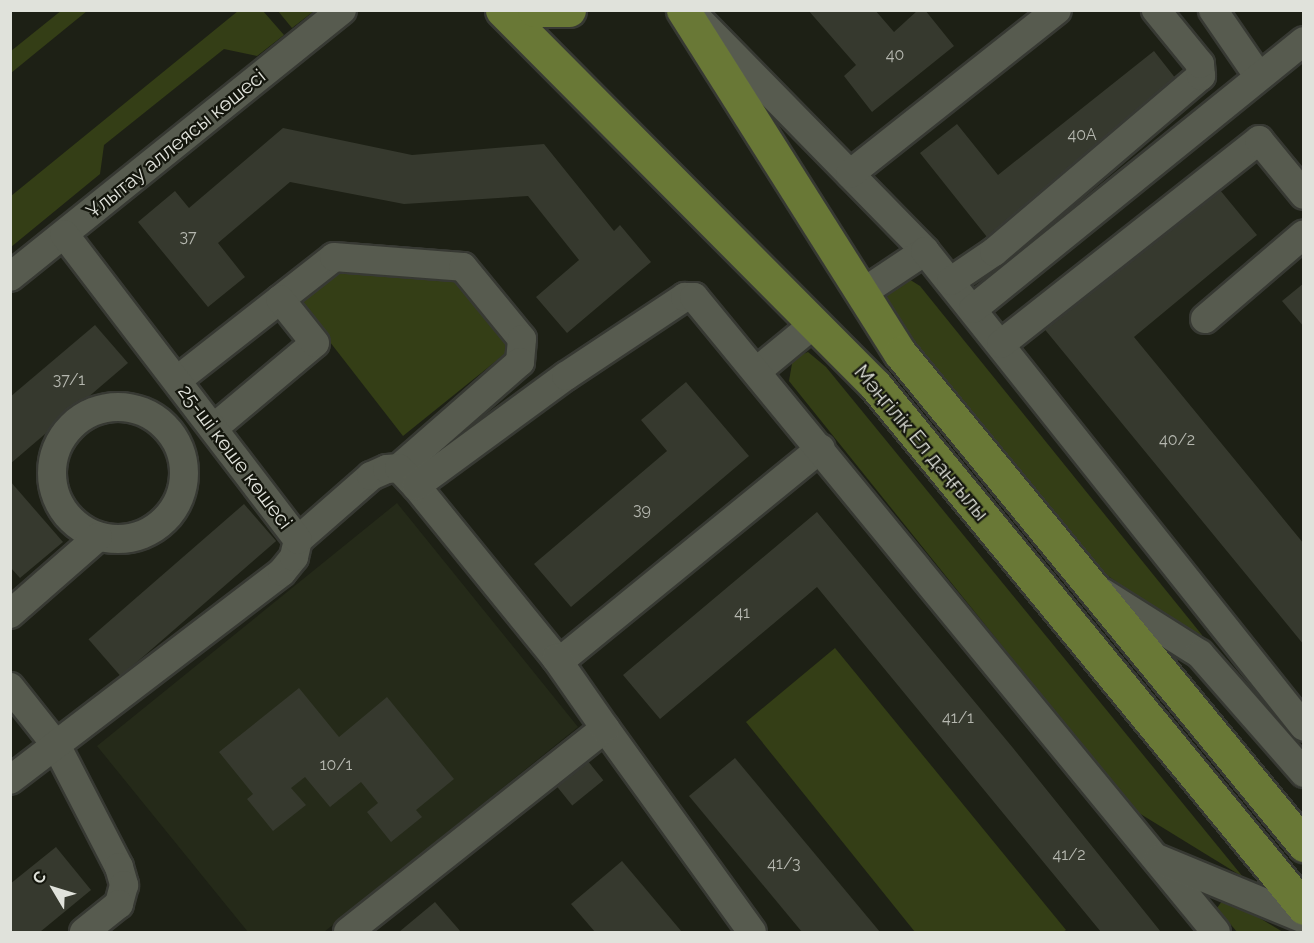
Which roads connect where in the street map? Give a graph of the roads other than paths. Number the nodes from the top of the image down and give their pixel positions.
1 (342, 10) edge
2 (502, 10) edge
3 (534, 10) edge
4 (569, 10) edge
5 (683, 10) edge
6 (689, 10) edge
7 (1057, 10) edge
8 (1156, 10) edge
9 (1213, 10) edge
10 (1304, 41) edge
11 (1259, 77) junction
12 (850, 174) junction
13 (1304, 195) edge
14 (64, 234) junction
15 (1304, 234) edge
16 (925, 251) junction
17 (10, 277) edge
18 (951, 281) junction
19 (862, 293) junction
20 (110, 294) junction
21 (280, 299) junction
22 (973, 309) junction
23 (1204, 319) dead end
24 (814, 324) junction
25 (1001, 344) junction
26 (757, 371) junction
27 (185, 374) junction
28 (222, 421) junction
29 (820, 448) junction
30 (407, 477) junction
31 (291, 530) junction
32 (98, 537) junction
33 (1088, 583) junction
34 (10, 614) edge
35 (556, 658) junction
36 (10, 687) edge
37 (1304, 727) edge
38 (605, 728) junction
39 (56, 745) junction
40 (1304, 773) edge
41 (10, 780) edge
42 (1304, 845) edge
43 (1157, 858) junction
44 (1304, 908) edge
45 (1304, 919) edge
46 (84, 933) edge
47 (348, 933) edge
48 (752, 933) edge
49 (1216, 933) edge

1 - 14 street, Ұлытау аллеясы көшесі
2 - 24 main road, Мәңгілік Ел даңғылы
3 - 4 main road
5 - 19 main road, Мәңгілік Ел даңғылы
6 - 12 street
7 - 12 street
8 - 18 street
9 - 11 street
10 - 11 street
11 - 22 street
12 - 16 street
13 - 25 street
14 - 17 street, Ұлытау аллеясы көшесі
14 - 20 street, 25-ші көше көшесі
15 - 23 street
16 - 18 street
16 - 19 street
18 - 22 street
19 - 33 main road, Мәңгілік Ел даңғылы
20 - 27 street
20 - 31 street, 25-ші көше көшесі
21 - 27 street
21 - 28 street
21 - 30 street
22 - 25 street
24 - 26 street
24 - 44 main road, Мәңгілік Ел даңғылы
25 - 37 street
26 - 29 street
26 - 30 street
27 - 28 street
28 - 31 street
29 - 35 street
29 - 43 street
30 - 31 street
30 - 35 street
31 - 39 street, 25-ші көше көшесі
32 - 32 street
32 - 34 street
33 - 40 street
33 - 42 main road, Мәңгілік Ел даңғылы
35 - 38 street
36 - 39 street
38 - 47 street
38 - 48 street
39 - 41 street, 25-ші көше көшесі
39 - 46 street
43 - 45 street
43 - 49 street

